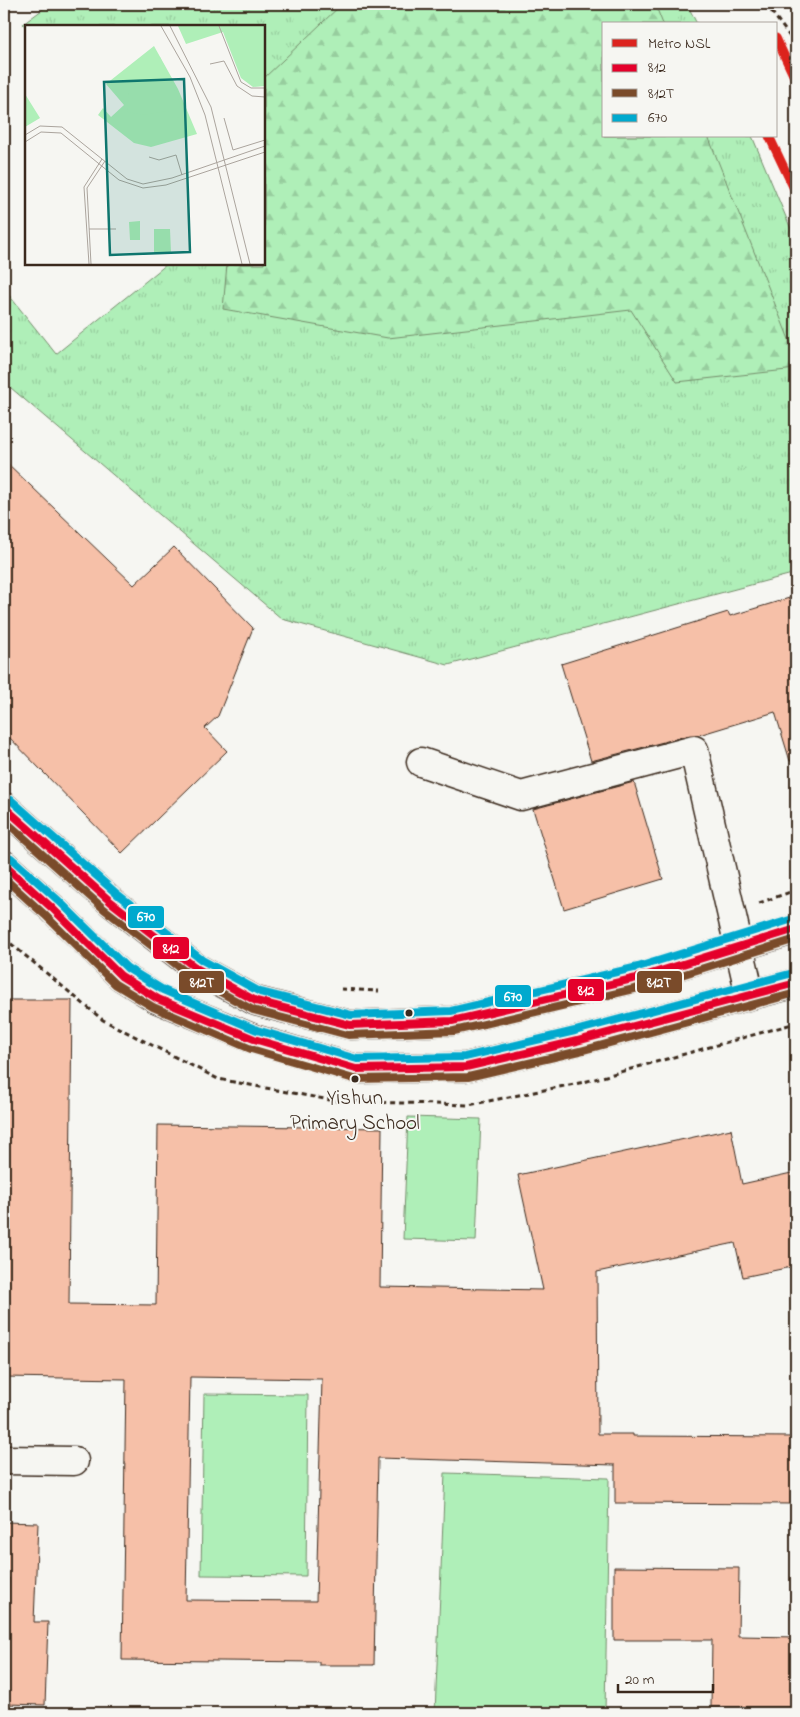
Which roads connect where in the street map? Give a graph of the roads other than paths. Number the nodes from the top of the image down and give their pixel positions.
1 (421, 762) dead end
2 (4, 807) edge
3 (4, 865) edge
4 (796, 929) edge
5 (739, 947) junction
6 (796, 983) edge
7 (750, 995) junction
8 (4, 1460) edge
9 (74, 1461) dead end

1 - 5 lane
2 - 5 main road
3 - 7 main road
4 - 5 main road
5 - 7 lane
6 - 7 main road
8 - 9 lane

